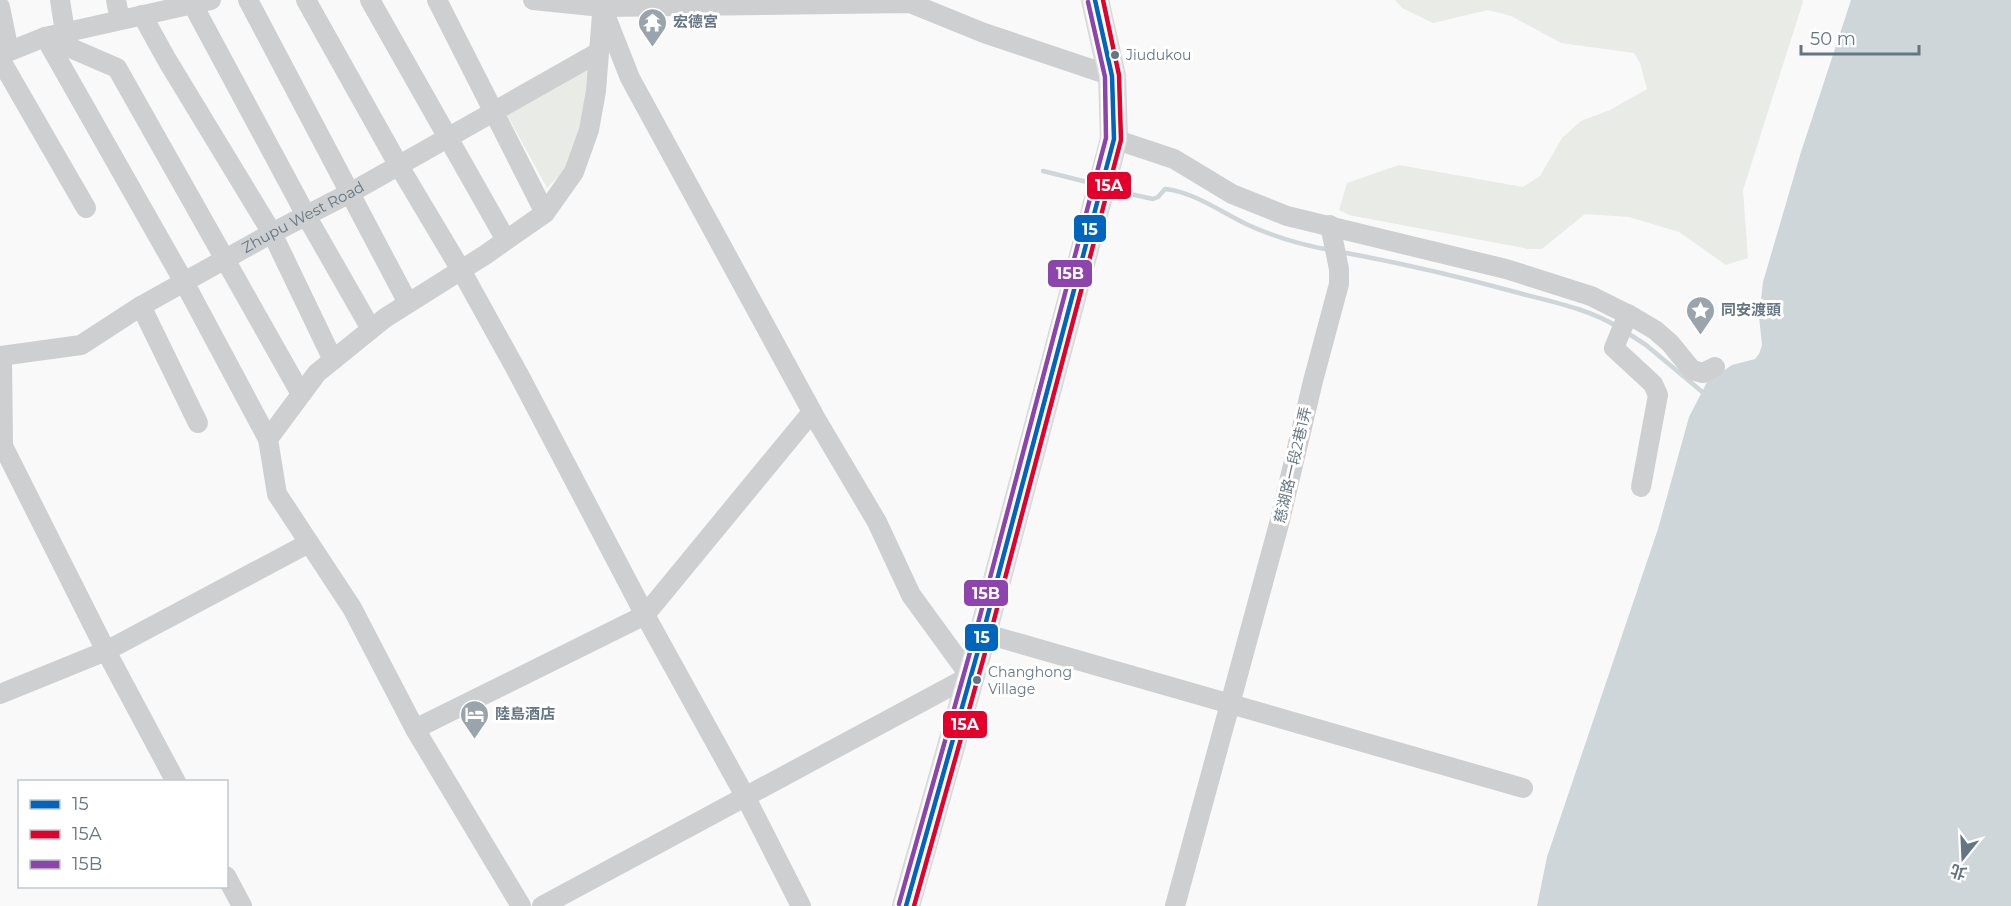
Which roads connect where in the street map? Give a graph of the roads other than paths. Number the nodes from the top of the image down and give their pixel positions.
1 (60, 0) edge
2 (116, 0) edge
3 (248, 0) edge
4 (306, 0) edge
5 (370, 0) edge
6 (437, 0) edge
7 (533, 0) edge
8 (1095, 0) edge
9 (206, 1) edge
10 (602, 4) edge
11 (162, 5) edge
12 (0, 7) edge
13 (142, 15) junction
14 (120, 20) junction
15 (65, 32) junction
16 (45, 36) junction
17 (599, 52) junction
18 (3, 55) edge
19 (1112, 76) junction
20 (495, 112) junction
21 (450, 137) junction
22 (1114, 139) junction
23 (399, 166) junction
24 (350, 193) junction
25 (86, 208) dead end
26 (545, 213) junction
27 (307, 217) junction
28 (1331, 231) junction
29 (272, 233) junction
30 (506, 240) junction
31 (227, 260) junction
32 (461, 270) junction
33 (184, 282) junction
34 (408, 303) junction
35 (141, 306) junction
36 (1627, 316) junction
37 (371, 329) junction
38 (1, 357) edge
39 (333, 360) junction
40 (1715, 367) dead end
41 (301, 394) junction
42 (812, 411) junction
43 (198, 423) dead end
44 (268, 439) junction
45 (1641, 487) dead end
46 (309, 543) junction
47 (645, 615) junction
48 (983, 633) junction
49 (106, 651) junction
50 (970, 676) junction
51 (0, 694) edge
52 (1230, 702) junction
53 (415, 729) junction
54 (175, 780) edge
55 (1523, 788) dead end
56 (745, 796) junction
57 (228, 880) edge
58 (242, 906) edge
59 (521, 906) edge
60 (542, 906) edge
61 (801, 906) edge
62 (906, 906) edge
63 (1174, 906) edge

1 - 15 street
2 - 14 street
3 - 24 street
4 - 23 street
5 - 21 street
6 - 20 street
7 - 10 street
8 - 19 main road
9 - 11 street
9 - 27 street
10 - 17 street
10 - 19 street
10 - 42 street
11 - 13 street
12 - 18 street
13 - 14 street
13 - 29 street
14 - 15 street
15 - 16 street
16 - 18 street
16 - 31 street
16 - 33 street
17 - 20 street, Zhupu West Road
17 - 26 street
18 - 25 street
19 - 22 main road
20 - 21 street, Zhupu West Road
20 - 26 street
21 - 23 street, Zhupu West Road
21 - 30 street
22 - 28 street
22 - 48 main road
23 - 24 street, Zhupu West Road
23 - 32 street
24 - 27 street, Zhupu West Road
24 - 34 street
26 - 30 street
27 - 29 street, Zhupu West Road
27 - 37 street
28 - 36 street
28 - 52 street, 慈湖路一段2巷1弄
29 - 31 street, Zhupu West Road
29 - 39 street
30 - 32 street
31 - 33 street, Zhupu West Road
31 - 41 street
32 - 34 street
32 - 47 street
33 - 35 street, Zhupu West Road
33 - 44 street
34 - 37 street
35 - 38 street, Zhupu West Road
35 - 43 street
36 - 40 street
36 - 45 street
37 - 39 street
38 - 49 street
39 - 41 street
41 - 44 street
42 - 47 street
42 - 50 street
44 - 46 street
46 - 49 street
46 - 53 street
47 - 53 street
47 - 56 street
48 - 50 main road
48 - 52 street
49 - 51 street
49 - 54 street
50 - 56 street
50 - 62 main road
52 - 55 street
52 - 63 street, 慈湖路一段2巷1弄
53 - 59 street
56 - 60 street
56 - 61 street
57 - 58 street

